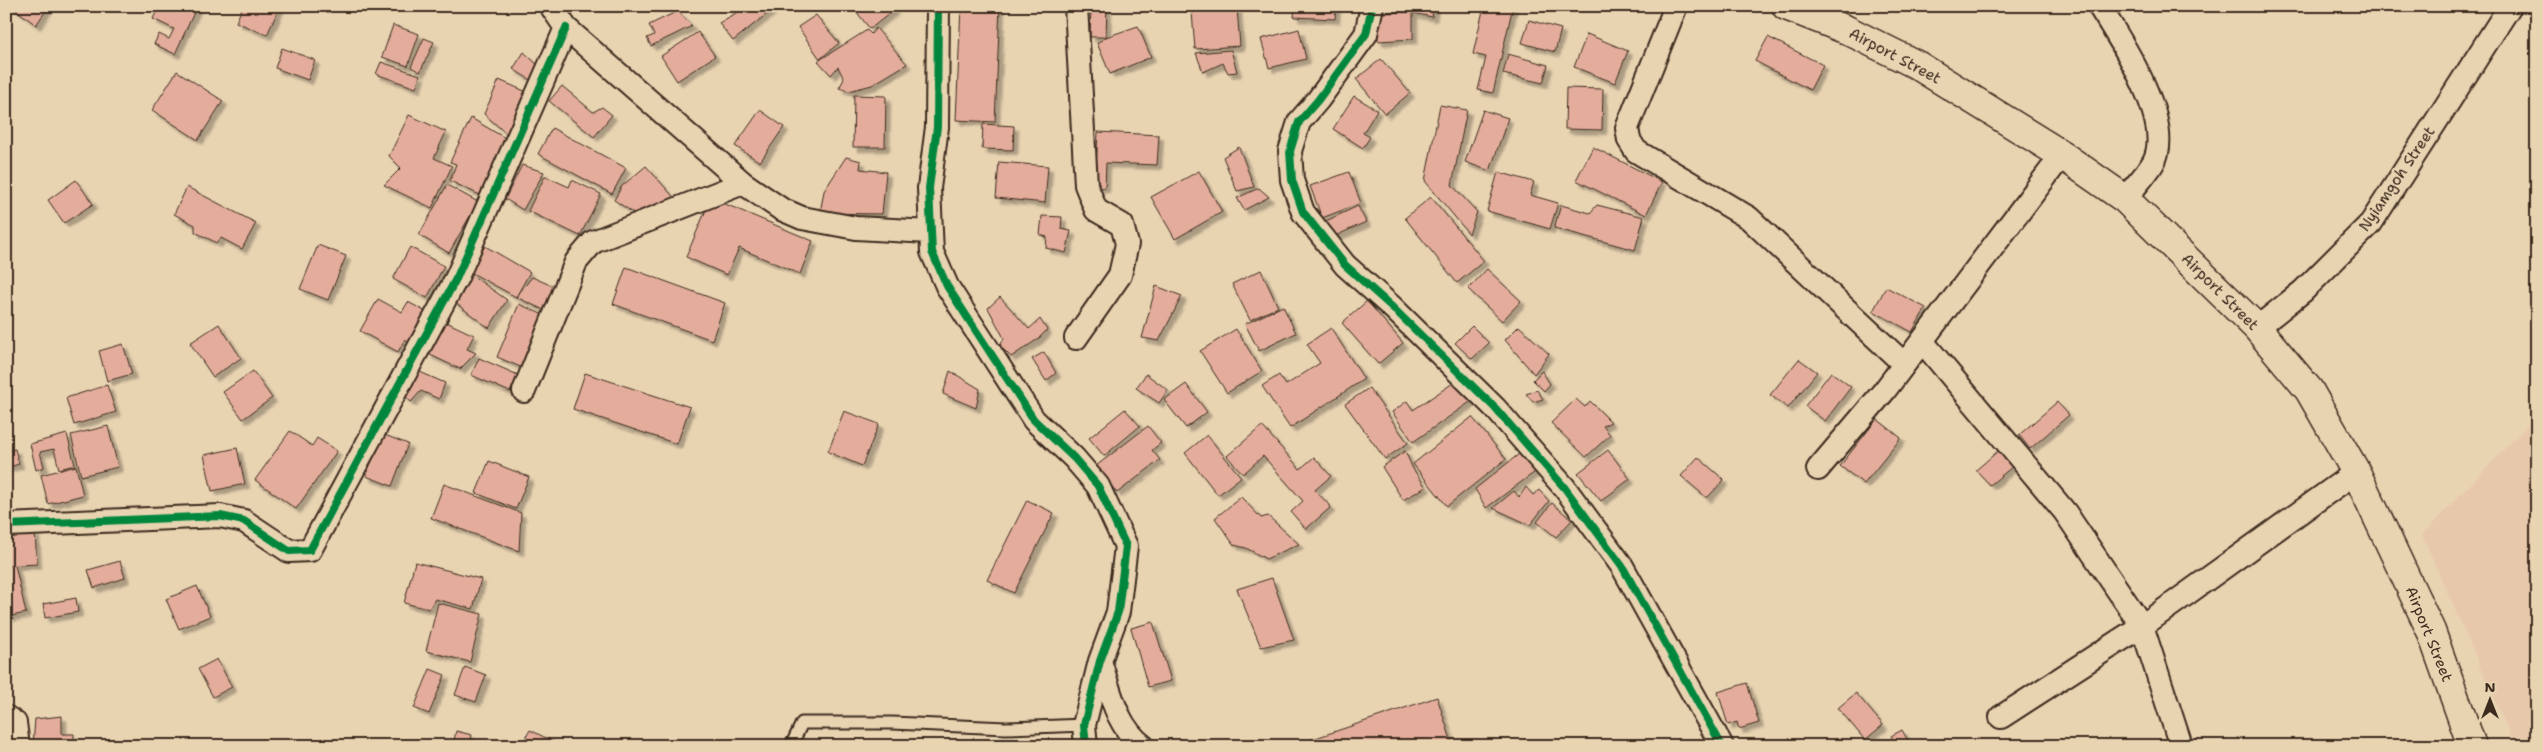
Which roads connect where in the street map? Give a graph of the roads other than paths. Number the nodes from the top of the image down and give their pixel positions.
1 (551, 6) edge
2 (938, 6) edge
3 (1076, 6) edge
4 (1372, 6) edge
5 (1676, 6) edge
6 (1786, 6) edge
7 (2099, 6) edge
8 (2510, 6) edge
9 (566, 28) junction
10 (2062, 155) junction
11 (743, 183) junction
12 (2125, 198) junction
13 (930, 232) junction
14 (2257, 328) junction
15 (1076, 338) dead end
16 (1922, 341) junction
17 (1904, 364) junction
18 (524, 391) dead end
19 (1818, 469) dead end
20 (2356, 472) junction
21 (6, 525) edge
22 (2142, 626) junction
23 (1100, 661) junction
24 (6, 717) edge
25 (2001, 717) dead end
26 (1085, 735) edge
27 (18, 746) edge
28 (791, 746) edge
29 (1144, 746) edge
30 (1722, 746) edge
31 (2181, 746) edge
32 (2472, 746) edge

1 - 9 street
2 - 13 street
3 - 15 street
4 - 30 street
5 - 17 street
6 - 10 highway, Airport Street
7 - 12 street
8 - 14 street, Nyiamgoh Street
9 - 11 street
9 - 21 street
10 - 12 highway, Airport Street
10 - 16 street
11 - 13 street
11 - 18 street
12 - 14 highway, Airport Street
13 - 23 street
14 - 20 highway, Airport Street
16 - 17 street
16 - 22 street
17 - 19 street
20 - 22 street
20 - 32 highway, Airport Street
22 - 25 street
22 - 31 street
23 - 26 street
23 - 29 street
24 - 27 street
26 - 28 lane

